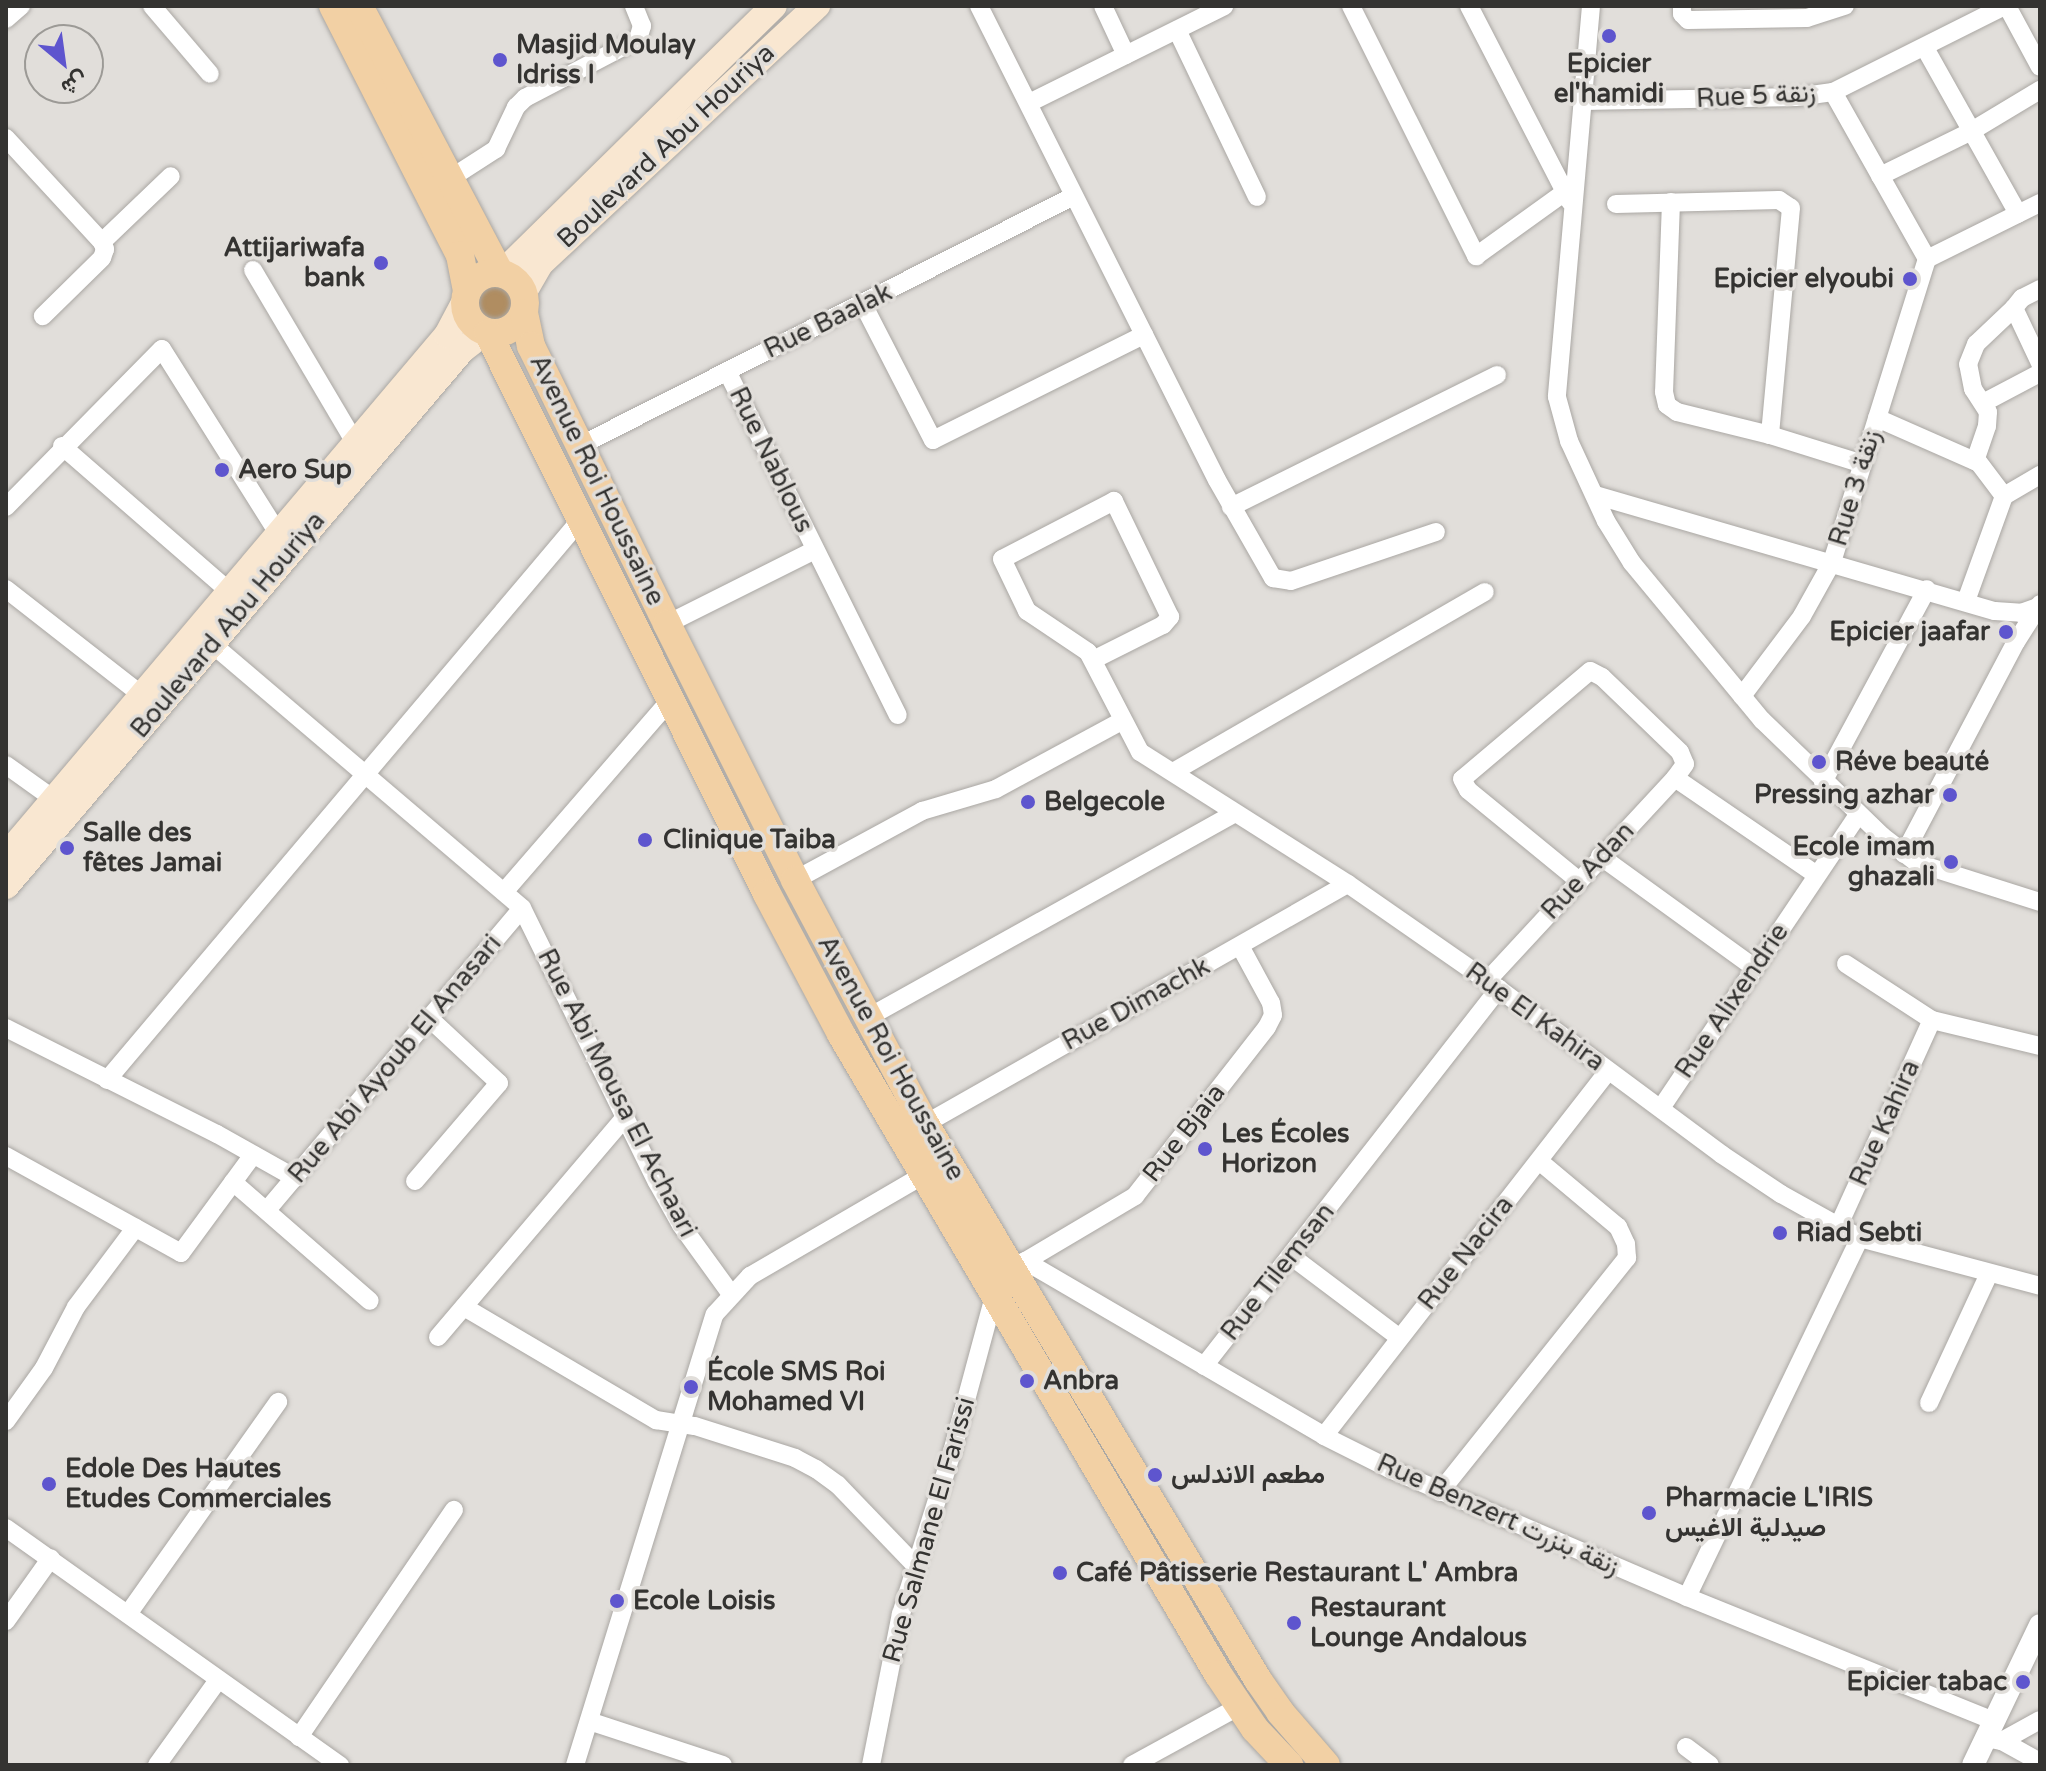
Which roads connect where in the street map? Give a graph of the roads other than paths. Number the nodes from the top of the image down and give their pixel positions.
1 (21, 6) edge
2 (152, 6) edge
3 (333, 6) edge
4 (359, 6) edge
5 (634, 6) edge
6 (774, 6) edge
7 (817, 6) edge
8 (979, 6) edge
9 (1103, 6) edge
10 (1224, 6) edge
11 (1351, 6) edge
12 (1469, 6) edge
13 (1591, 6) edge
14 (1682, 6) edge
15 (1845, 6) edge
16 (2006, 6) edge
17 (1806, 12) edge
18 (6, 19) edge
19 (1177, 30) junction
20 (1925, 48) junction
21 (1126, 55) junction
22 (2040, 67) edge
23 (210, 74) dead end
24 (2040, 90) edge
25 (1833, 92) junction
26 (1583, 101) junction
27 (1029, 103) junction
28 (1970, 132) junction
29 (6, 138) edge
30 (171, 176) dead end
31 (1880, 176) junction
32 (451, 178) junction
33 (1565, 192) junction
34 (1074, 196) junction
35 (1257, 197) dead end
36 (1671, 202) junction
37 (2040, 203) edge
38 (1616, 204) dead end
39 (1575, 211) junction
40 (2018, 214) junction
41 (102, 242) junction
42 (1927, 259) junction
43 (253, 270) dead end
44 (501, 273) junction
45 (2040, 289) edge
46 (466, 296) junction
47 (524, 302) junction
48 (863, 304) junction
49 (2014, 308) junction
50 (43, 316) dead end
51 (487, 332) junction
52 (1144, 335) junction
53 (2040, 363) edge
54 (727, 371) junction
55 (1497, 375) dead end
56 (1983, 403) junction
57 (1877, 418) junction
58 (1770, 435) junction
59 (356, 444) junction
60 (581, 445) junction
61 (62, 446) junction
62 (1975, 461) junction
63 (1863, 464) junction
64 (2040, 475) edge
65 (1595, 495) junction
66 (2004, 496) junction
67 (6, 507) edge
68 (1231, 507) junction
69 (583, 517) junction
70 (1436, 532) dead end
71 (279, 535) junction
72 (815, 550) junction
73 (1832, 562) junction
74 (6, 589) edge
75 (1927, 589) junction
76 (230, 592) junction
77 (1485, 592) dead end
78 (1966, 601) junction
79 (2038, 606) edge
80 (667, 624) junction
81 (212, 644) junction
82 (1093, 660) junction
83 (143, 696) junction
84 (1742, 696) junction
85 (672, 698) junction
86 (898, 715) dead end
87 (1122, 721) junction
88 (6, 765) edge
89 (1173, 772) junction
90 (365, 774) junction
91 (1675, 778) junction
92 (1823, 782) junction
93 (55, 800) junction
94 (1233, 814) junction
95 (1858, 815) junction
96 (7, 853) edge
97 (1904, 854) junction
98 (1600, 856) junction
99 (1815, 874) junction
100 (795, 880) junction
101 (1579, 881) junction
102 (1348, 884) junction
103 (6, 886) edge
104 (504, 892) junction
105 (2040, 902) edge
106 (522, 908) junction
107 (1240, 946) junction
108 (1846, 964) dead end
109 (1755, 968) junction
110 (1493, 985) junction
111 (429, 1018) junction
112 (867, 1018) junction
113 (1932, 1020) junction
114 (6, 1028) edge
115 (2040, 1046) edge
116 (1608, 1071) junction
117 (107, 1080) junction
118 (1661, 1108) junction
119 (625, 1117) junction
120 (925, 1124) junction
121 (253, 1155) junction
122 (6, 1156) edge
123 (1539, 1161) junction
124 (922, 1176) junction
125 (295, 1178) junction
126 (415, 1181) dead end
127 (233, 1182) junction
128 (267, 1210) junction
129 (1838, 1227) junction
130 (135, 1228) junction
131 (1860, 1238) junction
132 (1291, 1256) junction
133 (1017, 1266) junction
134 (1989, 1274) junction
135 (2040, 1286) edge
136 (731, 1294) junction
137 (994, 1296) junction
138 (370, 1301) dead end
139 (464, 1307) junction
140 (438, 1337) dead end
141 (1400, 1338) junction
142 (1204, 1366) junction
143 (278, 1402) dead end
144 (1929, 1403) dead end
145 (6, 1421) edge
146 (681, 1424) junction
147 (1324, 1436) junction
148 (1440, 1492) junction
149 (454, 1510) dead end
150 (6, 1528) edge
151 (51, 1558) junction
152 (915, 1565) junction
153 (1687, 1597) junction
154 (128, 1614) junction
155 (6, 1621) edge
156 (2040, 1625) edge
157 (218, 1680) junction
158 (1238, 1707) junction
159 (2040, 1720) edge
160 (589, 1721) junction
161 (1994, 1733) junction
162 (299, 1737) junction
163 (1686, 1747) dead end
164 (2040, 1762) edge
165 (157, 1765) edge
166 (340, 1765) edge
167 (575, 1765) edge
168 (723, 1765) edge
169 (871, 1765) edge
170 (1132, 1765) edge
171 (1289, 1765) edge
172 (1326, 1765) edge
173 (1710, 1765) edge
174 (1973, 1765) edge

1 - 18 street
2 - 23 street
3 - 46 main road
4 - 32 main road
5 - 32 street
6 - 44 main road, Boulevard Abu Houriya
7 - 47 main road, Boulevard Abu Houriya
8 - 27 street
9 - 21 street
10 - 19 street
11 - 33 street
12 - 33 street
13 - 26 street
14 - 17 street
15 - 17 street
16 - 20 street, Rue 5 زنقة
16 - 22 street
19 - 21 street
19 - 35 street
20 - 25 street, Rue 5 زنقة
20 - 28 street
21 - 27 street
24 - 28 street
25 - 26 street, Rue 5 زنقة
25 - 31 street, Rue 5 زنقة
26 - 39 street
27 - 34 street
28 - 31 street
28 - 40 street
29 - 41 street
30 - 41 street
31 - 42 street, Rue 5 زنقة
32 - 44 main road
33 - 39 street
34 - 48 street, Rue Baalak
34 - 52 street
36 - 38 street
36 - 58 street
36 - 58 street
37 - 40 street
39 - 65 street
40 - 42 street
41 - 50 street
42 - 57 street, Rue 3 زنقة
43 - 59 street
44 - 46 main road
44 - 47 main road
45 - 49 street
46 - 51 main road
46 - 59 main road, Boulevard Abu Houriya
47 - 51 main road
47 - 60 main road, Avenue Roi Houssaine
48 - 52 street
48 - 54 street, Rue Baalak
49 - 53 street
49 - 56 street
51 - 69 main road, Avenue Roi Houssaine
51 - 81 main road, Boulevard Abu Houriya
52 - 68 street
53 - 56 street
54 - 60 street, Rue Baalak
54 - 72 street, Rue Nablous
55 - 68 street
56 - 62 street
57 - 62 street
57 - 63 street, Rue 3 زنقة
58 - 63 street
59 - 71 main road, Boulevard Abu Houriya
60 - 80 main road, Avenue Roi Houssaine
61 - 67 street
61 - 71 street
61 - 76 street
62 - 66 street
63 - 73 street, Rue 3 زنقة
64 - 66 street
65 - 73 street
65 - 84 street
66 - 78 street
68 - 70 street
69 - 85 main road, Avenue Roi Houssaine
69 - 90 street
71 - 76 main road, Boulevard Abu Houriya
72 - 80 street, Rue Nablous
72 - 86 street, Rue Nablous
73 - 75 street
73 - 84 street, Rue 3 زنقة
74 - 83 street
75 - 78 street
75 - 92 street
76 - 83 main road, Boulevard Abu Houriya
77 - 89 street
78 - 79 street
79 - 97 street
80 - 100 main road, Avenue Roi Houssaine
81 - 90 street, Rue Abi Mousa El Achaari
81 - 103 main road, Boulevard Abu Houriya
82 - 82 street
82 - 87 street, Rue El Kahira
83 - 93 main road, Boulevard Abu Houriya
84 - 92 street
85 - 104 street
85 - 124 main road, Avenue Roi Houssaine
87 - 89 street, Rue El Kahira
87 - 100 street
88 - 93 street
89 - 94 street, Rue El Kahira
90 - 104 street, Rue Abi Mousa El Achaari
90 - 117 street
91 - 98 street, Rue Adan
91 - 99 street
91 - 101 street, Rue Adan
92 - 95 street
93 - 96 main road, Boulevard Abu Houriya
94 - 102 street, Rue El Kahira
94 - 112 street
95 - 97 street
95 - 99 street, Rue Alixendrie
97 - 105 street
98 - 101 street, Rue Adan
98 - 109 street
99 - 109 street, Rue Alixendrie
100 - 112 main road, Avenue Roi Houssaine
101 - 110 street, Rue Adan
102 - 107 street, Rue Dimachk
102 - 110 street, Rue El Kahira
104 - 106 street, Rue Abi Mousa El Achaari
106 - 111 street, Rue Abi Ayoub El Anasari
106 - 119 street, Rue Abi Mousa El Achaari
107 - 120 street, Rue Dimachk
107 - 133 street, Rue Bjaia
108 - 113 street
109 - 118 street, Rue Alixendrie
110 - 116 street, Rue El Kahira
110 - 132 street, Rue Tilemsan
111 - 125 street, Rue Abi Ayoub El Anasari
111 - 126 street
112 - 120 main road, Avenue Roi Houssaine
113 - 115 street
113 - 129 street, Rue Kahira
114 - 117 street
116 - 118 street, Rue El Kahira
116 - 123 street, Rue Nacira
117 - 121 street
118 - 129 street, Rue El Kahira
119 - 136 street, Rue Abi Mousa El Achaari
119 - 139 street
120 - 133 main road, Avenue Roi Houssaine
121 - 125 street
121 - 127 street
122 - 130 street
123 - 141 street, Rue Nacira
123 - 148 street
124 - 136 street
124 - 137 main road, Avenue Roi Houssaine
125 - 128 street, Rue Abi Ayoub El Anasari
127 - 128 street
127 - 130 street
128 - 138 street
129 - 131 street, Rue El Kahira
130 - 145 street
131 - 134 street, Rue El Kahira
131 - 153 street
132 - 141 street
132 - 142 street, Rue Tilemsan
133 - 142 street, Rue Benzert زنقة بنزرت
133 - 172 main road, Avenue Roi Houssaine
134 - 135 street, Rue El Kahira
134 - 144 street
136 - 146 street
137 - 152 street, Rue Salmane El Farissi
137 - 158 main road, Avenue Roi Houssaine
139 - 140 street
139 - 146 street
141 - 147 street, Rue Nacira
142 - 147 street, Rue Benzert زنقة بنزرت
143 - 154 street
146 - 152 street
146 - 160 street
147 - 148 street, Rue Benzert زنقة بنزرت
148 - 153 street, Rue Benzert زنقة بنزرت
149 - 162 street
150 - 151 street
151 - 154 street
151 - 155 street
152 - 169 street, Rue Salmane El Farissi
153 - 161 street, Rue Benzert زنقة بنزرت
154 - 157 street
156 - 161 street
157 - 162 street
157 - 165 street
158 - 170 street
158 - 171 main road, Avenue Roi Houssaine
159 - 161 street
160 - 167 street
160 - 168 street
161 - 164 street, Rue Benzert زنقة بنزرت
161 - 174 street
162 - 166 street
163 - 173 street

